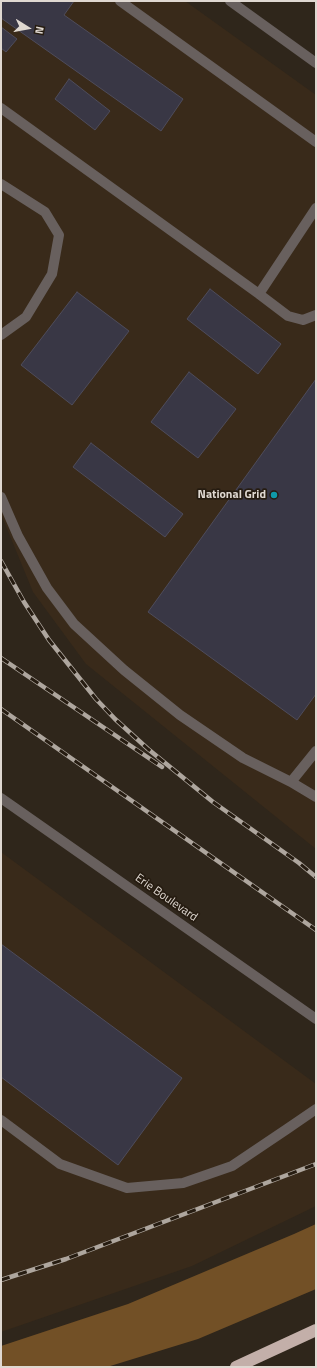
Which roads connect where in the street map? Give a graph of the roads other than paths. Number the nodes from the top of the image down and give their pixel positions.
1 (120, 1) edge
2 (230, 1) edge
3 (316, 63) edge
4 (1, 108) edge
5 (316, 142) edge
6 (1, 184) edge
7 (316, 208) edge
8 (259, 294) junction
9 (316, 315) edge
10 (1, 335) edge
11 (1, 497) edge
12 (316, 751) edge
13 (291, 782) junction
14 (316, 797) edge
15 (1, 798) edge
16 (316, 1019) edge
17 (316, 1108) edge
18 (1, 1120) edge
19 (316, 1330) edge
20 (298, 1338) junction
21 (236, 1367) edge
22 (255, 1367) edge

1 - 5 street
2 - 3 street
4 - 8 street
6 - 10 street
7 - 8 street
8 - 9 street
11 - 13 street
12 - 13 street
13 - 14 street
15 - 16 street, Erie Boulevard
17 - 18 street
19 - 20 highway
20 - 21 highway
20 - 22 highway

